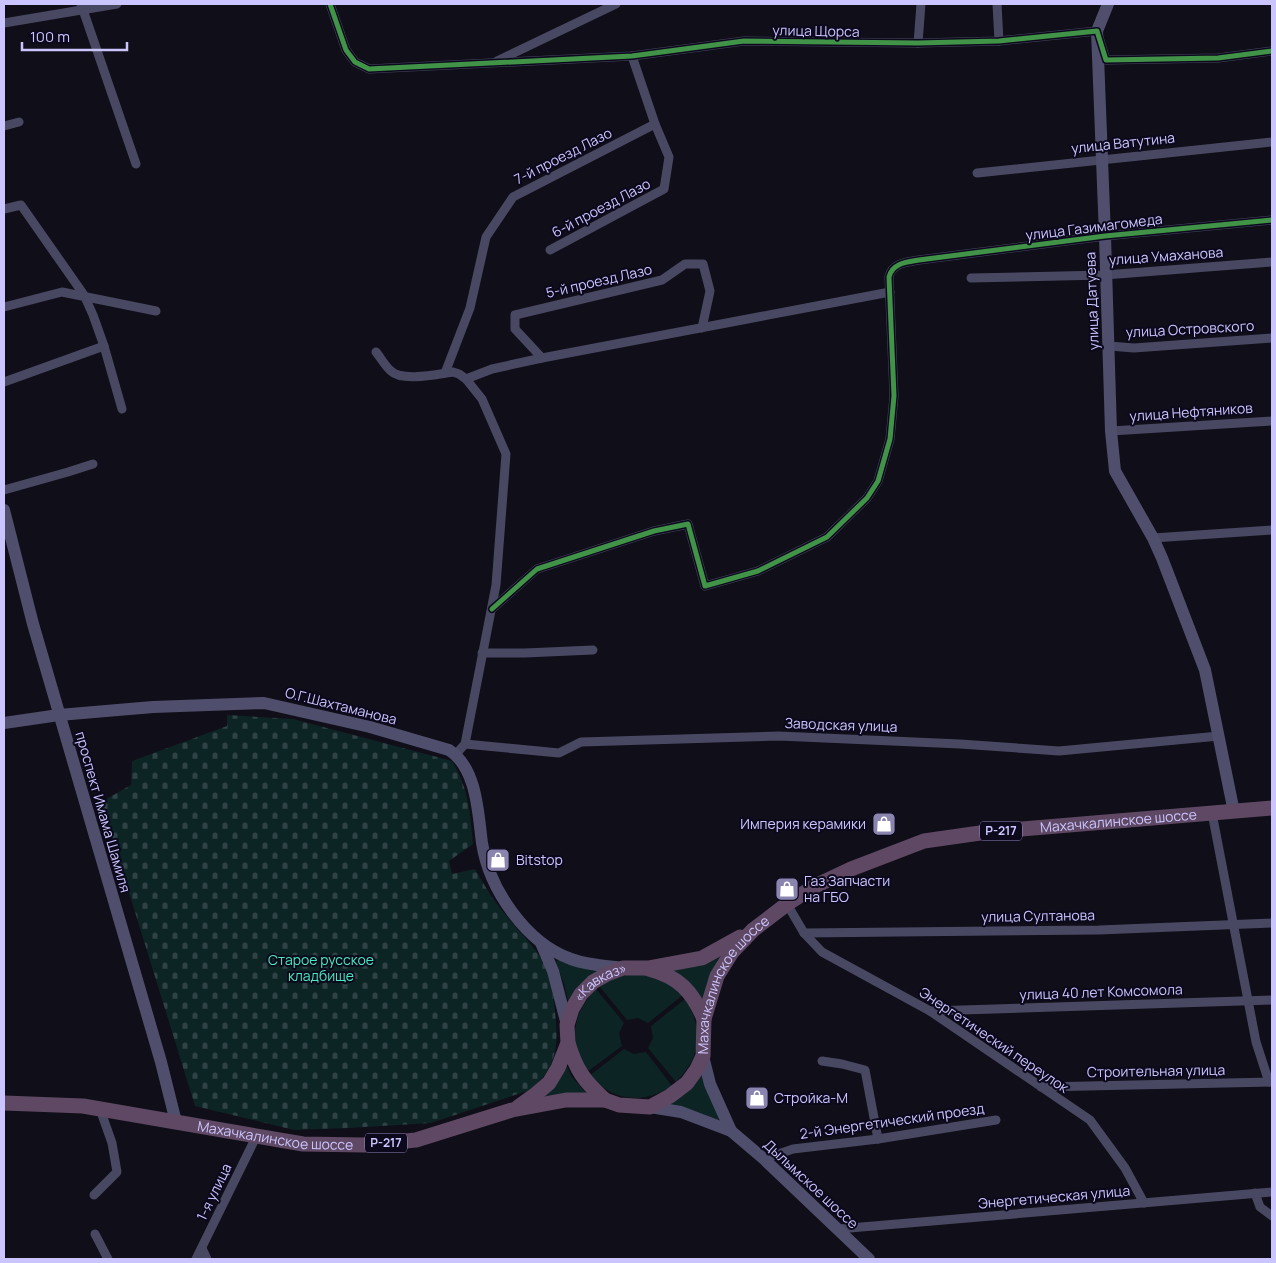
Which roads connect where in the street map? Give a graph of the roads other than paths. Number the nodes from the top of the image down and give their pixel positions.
1 (117, 4) edge
2 (330, 4) edge
3 (616, 4) edge
4 (921, 4) edge
5 (998, 4) edge
6 (1108, 4) edge
7 (82, 6) edge
8 (4, 24) edge
9 (1097, 31) junction
10 (999, 41) junction
11 (918, 43) junction
12 (1272, 51) edge
13 (632, 56) junction
14 (492, 63) junction
15 (19, 122) dead end
16 (655, 124) junction
17 (4, 126) edge
18 (1272, 142) edge
19 (1102, 159) junction
20 (136, 164) dead end
21 (977, 173) dead end
22 (4, 209) edge
23 (1272, 220) edge
24 (1106, 236) junction
25 (550, 250) dead end
26 (1272, 262) edge
27 (1105, 275) junction
28 (971, 278) dead end
29 (890, 292) junction
30 (84, 296) junction
31 (4, 307) edge
32 (156, 310) dead end
33 (702, 328) junction
34 (1272, 338) edge
35 (104, 346) junction
36 (1109, 346) junction
37 (376, 352) dead end
38 (542, 358) junction
39 (446, 373) junction
40 (466, 379) junction
41 (4, 382) edge
42 (122, 409) dead end
43 (1272, 420) edge
44 (1111, 431) junction
45 (92, 464) dead end
46 (4, 490) edge
47 (4, 513) edge
48 (1272, 530) edge
49 (1152, 538) junction
50 (492, 610) junction
51 (593, 650) dead end
52 (482, 653) junction
53 (59, 715) junction
54 (4, 723) edge
55 (1219, 736) junction
56 (465, 744) junction
57 (456, 754) junction
58 (1272, 808) edge
59 (1234, 812) junction
60 (1212, 813) junction
61 (787, 904) junction
62 (1272, 923) edge
63 (1234, 924) junction
64 (753, 930) junction
65 (804, 934) junction
66 (541, 943) junction
67 (623, 968) junction
68 (648, 968) junction
69 (1272, 1000) edge
70 (1248, 1001) junction
71 (930, 1011) junction
72 (704, 1019) junction
73 (567, 1025) junction
74 (568, 1043) junction
75 (703, 1056) junction
76 (822, 1060) dead end
77 (1271, 1082) edge
78 (1041, 1087) junction
79 (605, 1100) junction
80 (4, 1104) edge
81 (650, 1107) junction
82 (100, 1109) junction
83 (512, 1110) junction
84 (996, 1120) dead end
85 (176, 1122) junction
86 (731, 1131) junction
87 (256, 1137) junction
88 (878, 1139) junction
89 (764, 1159) junction
90 (1272, 1192) edge
91 (94, 1194) dead end
92 (1255, 1194) junction
93 (1144, 1203) junction
94 (1272, 1216) edge
95 (838, 1230) junction
96 (95, 1234) dead end
97 (202, 1248) junction
98 (108, 1259) edge
99 (196, 1259) edge
100 (207, 1259) edge
101 (869, 1259) edge

1 - 7 street
2 - 14 street, улица Щорса
3 - 14 street
4 - 11 street
5 - 10 street
6 - 9 main road, улица Датуева
7 - 8 street
7 - 20 street
9 - 10 street, улица Щорса
9 - 12 street
9 - 19 main road, улица Датуева
10 - 11 street, улица Щорса
11 - 13 street, улица Щорса
13 - 14 street, улица Щорса
13 - 16 street
15 - 17 street
16 - 25 street, 6-й проезд Лазо
16 - 39 street, 7-й проезд Лазо
18 - 19 street, улица Ватутина
19 - 21 street, улица Ватутина
19 - 24 main road, улица Датуева
22 - 30 street
23 - 24 street, улица Газимагомеда
24 - 27 main road, улица Датуева
24 - 29 street, улица Газимагомеда
26 - 27 street, улица Умаханова
27 - 28 street, улица Умаханова
27 - 36 main road, улица Датуева
29 - 33 street
29 - 50 street
30 - 31 street
30 - 32 street
30 - 35 street
33 - 38 street
33 - 38 street, 5-й проезд Лазо
34 - 36 street, улица Островского
35 - 41 street
35 - 42 street
36 - 44 main road, улица Датуева
37 - 39 street
38 - 40 street
39 - 40 street
40 - 50 street
43 - 44 street, улица Нефтяников
44 - 49 main road, улица Датуева
45 - 46 street
47 - 53 main road, проспект Имама Шамиля
48 - 49 street
49 - 55 main road, улица Датуева
50 - 52 street
51 - 52 street
52 - 56 street
53 - 54 main road, О.Г.Шахтаманова
53 - 57 main road, О.Г.Шахтаманова
53 - 85 main road, проспект Имама Шамиля
55 - 56 street, Заводская улица
55 - 59 main road, улица Датуева
56 - 57 street
57 - 66 main road
58 - 59 highway, Махачкалинское шоссе / Р-217
59 - 60 highway, Махачкалинское шоссе / Р-217
60 - 61 highway, Махачкалинское шоссе / Р-217
60 - 63 street
61 - 64 highway, Махачкалинское шоссе / Р-217
61 - 65 street, Энергетический переулок
62 - 63 street, улица Султанова
63 - 65 street, улица Султанова
63 - 70 street
64 - 68 highway, «Кавказ» / Р-217
64 - 72 highway, Махачкалинское шоссе / Р-217
65 - 71 street, Энергетический переулок
66 - 67 main road, Р-217
66 - 73 main road, Р-217
67 - 68 highway, «Кавказ» / Р-217
67 - 73 highway, «Кавказ» / Р-217
68 - 72 highway, Р-217
69 - 70 street, улица 40 лет Комсомола
70 - 71 street, улица 40 лет Комсомола
70 - 77 street
71 - 78 street, Энергетический переулок
72 - 75 highway, Махачкалинское шоссе / Р-217
73 - 74 highway, «Кавказ» / Р-217
74 - 79 highway, Р-217
74 - 83 highway, «Кавказ» / Р-217
75 - 81 highway, Махачкалинское шоссе / Р-217
75 - 86 main road, Р-217
76 - 88 street
77 - 78 street, Строительная улица
78 - 93 street, Энергетический переулок
79 - 81 highway, Махачкалинское шоссе / Р-217
79 - 83 highway, Махачкалинское шоссе / Р-217
80 - 82 highway, Махачкалинское шоссе / Р-217
81 - 86 main road, Р-217
82 - 85 highway, Махачкалинское шоссе / Р-217
82 - 91 street
83 - 87 highway, Махачкалинское шоссе / Р-217
84 - 88 street, 2-й Энергетический проезд
85 - 87 highway, Махачкалинское шоссе / Р-217
86 - 89 main road, Дылымское шоссе
87 - 97 street, 1-я улица
88 - 89 street, 2-й Энергетический проезд
89 - 95 main road, Дылымское шоссе
90 - 92 street, Энергетическая улица
92 - 93 street, Энергетическая улица
92 - 94 street
93 - 95 street, Энергетическая улица
95 - 101 main road, Дылымское шоссе
96 - 98 street
97 - 99 street, 1-я улица
97 - 100 street

